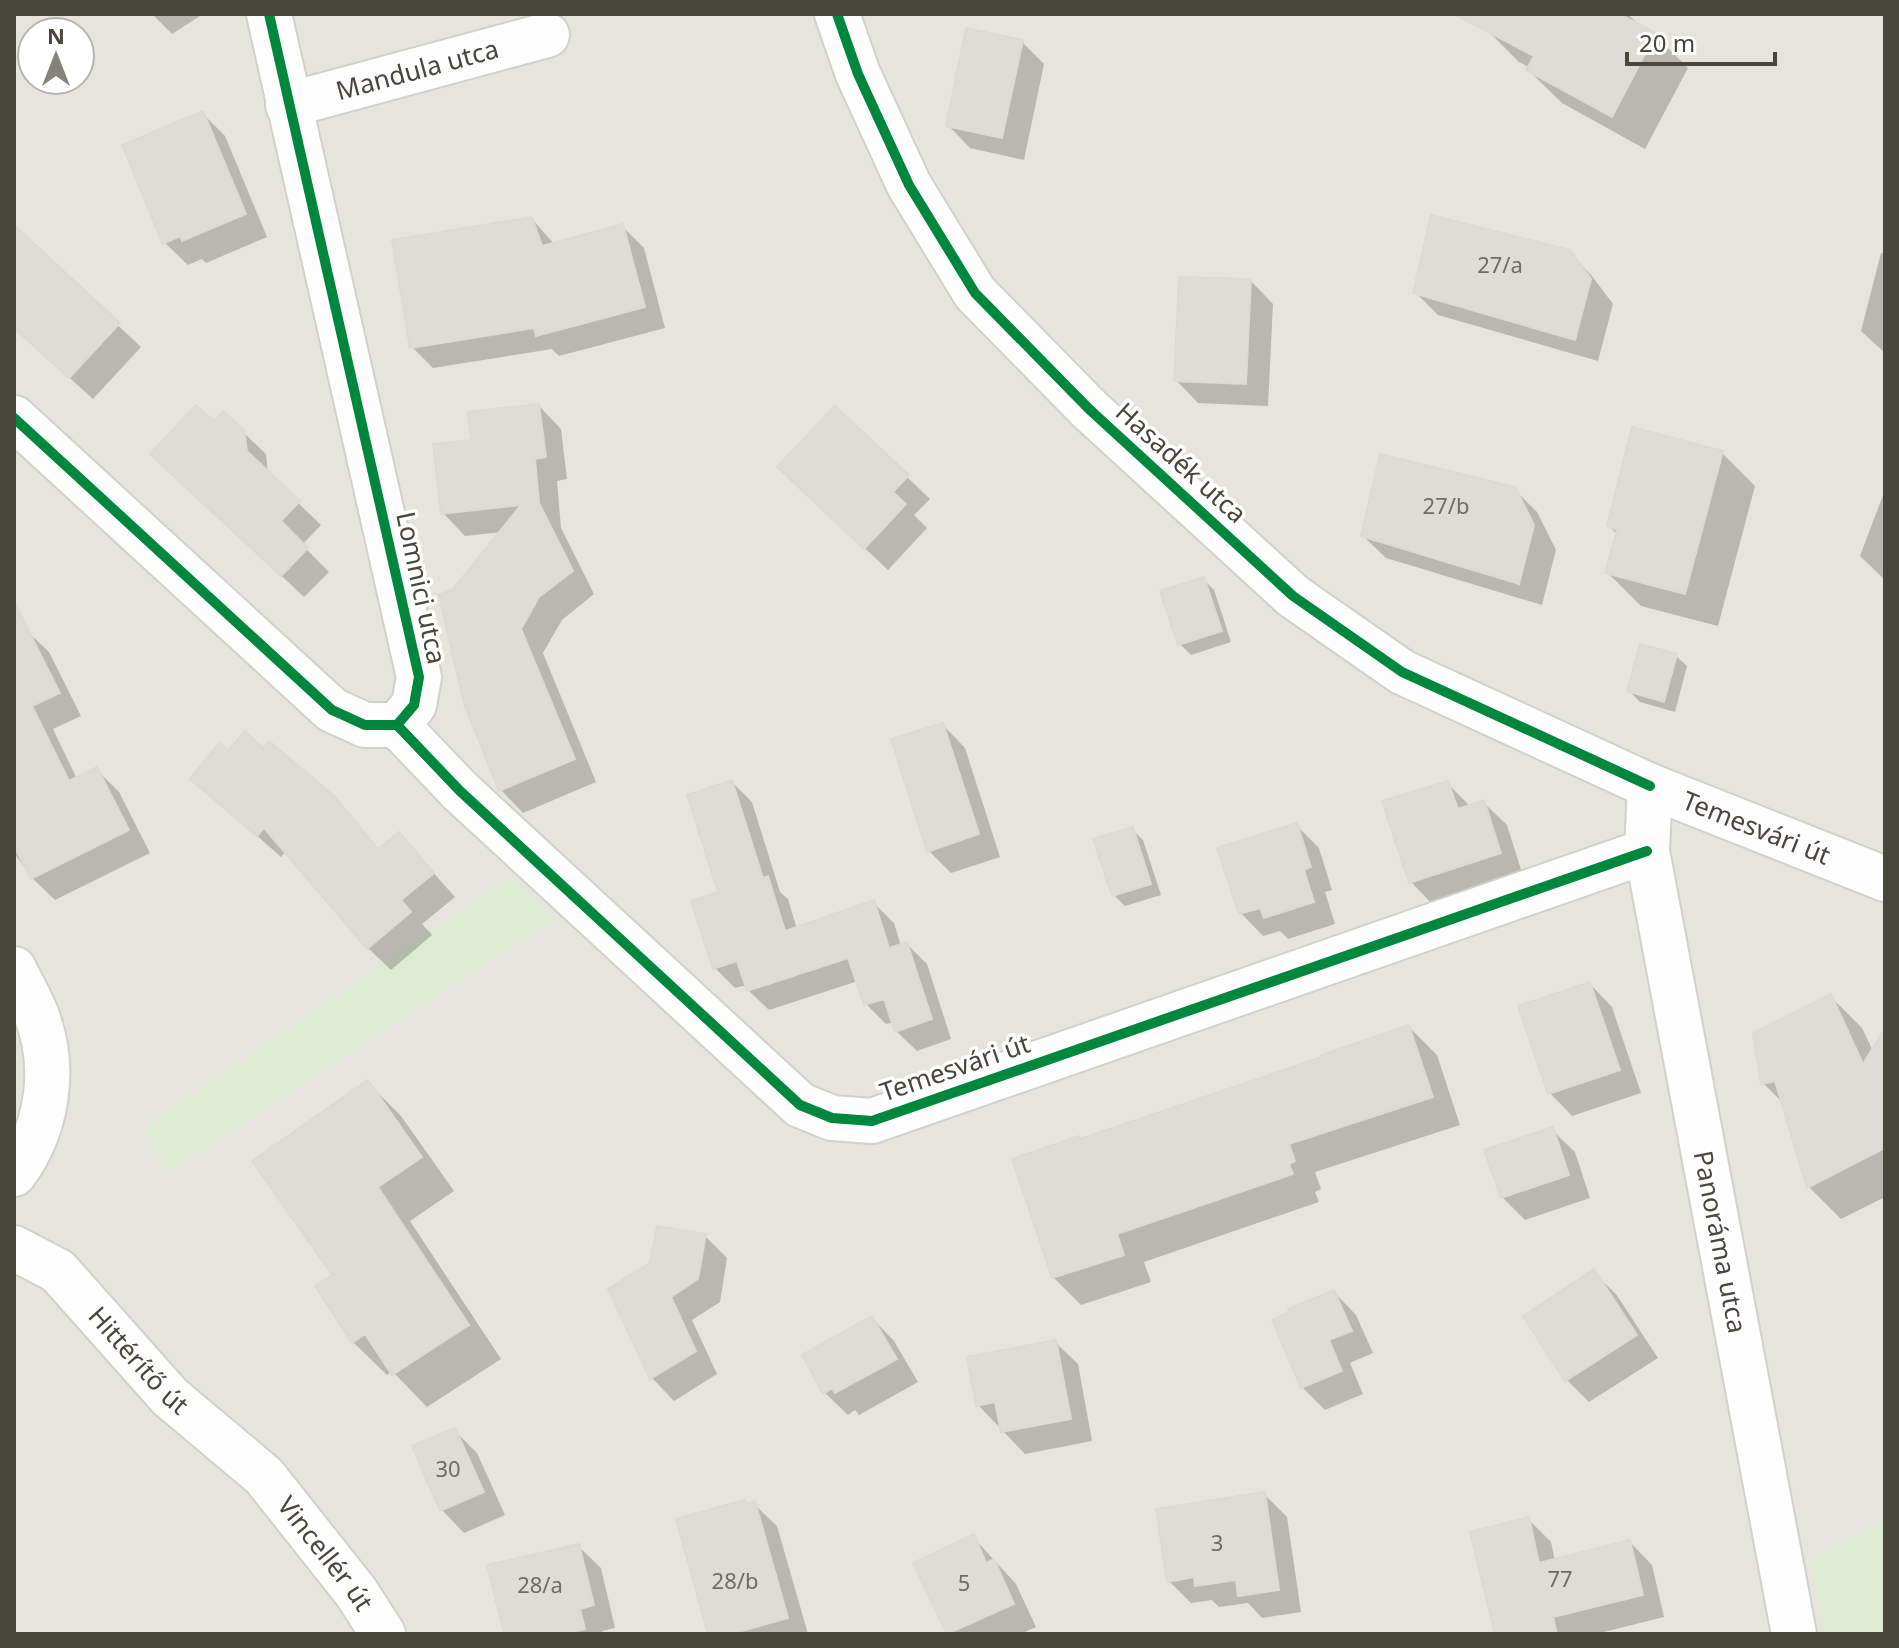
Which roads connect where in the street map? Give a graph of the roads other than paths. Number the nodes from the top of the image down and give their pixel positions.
1 (269, 14) edge
2 (837, 14) edge
3 (547, 35) dead end
4 (288, 105) junction
5 (14, 418) edge
6 (397, 725) junction
7 (1650, 786) junction
8 (1647, 851) junction
9 (1885, 879) edge
10 (14, 969) edge
11 (14, 1174) edge
12 (14, 1248) edge
13 (264, 1476) joint
14 (383, 1634) edge
15 (1794, 1634) edge

1 - 4 street, Lomnici utca
2 - 7 street, Hasadék utca
3 - 4 street, Mandula utca
4 - 6 street, Lomnici utca
5 - 6 street
6 - 8 street, Temesvári út
7 - 8 street, Temesvári út
7 - 9 street, Temesvári út
8 - 15 street, Panoráma utca
10 - 11 street
12 - 13 street, Hittérítő út
13 - 14 street, Vincellér út

